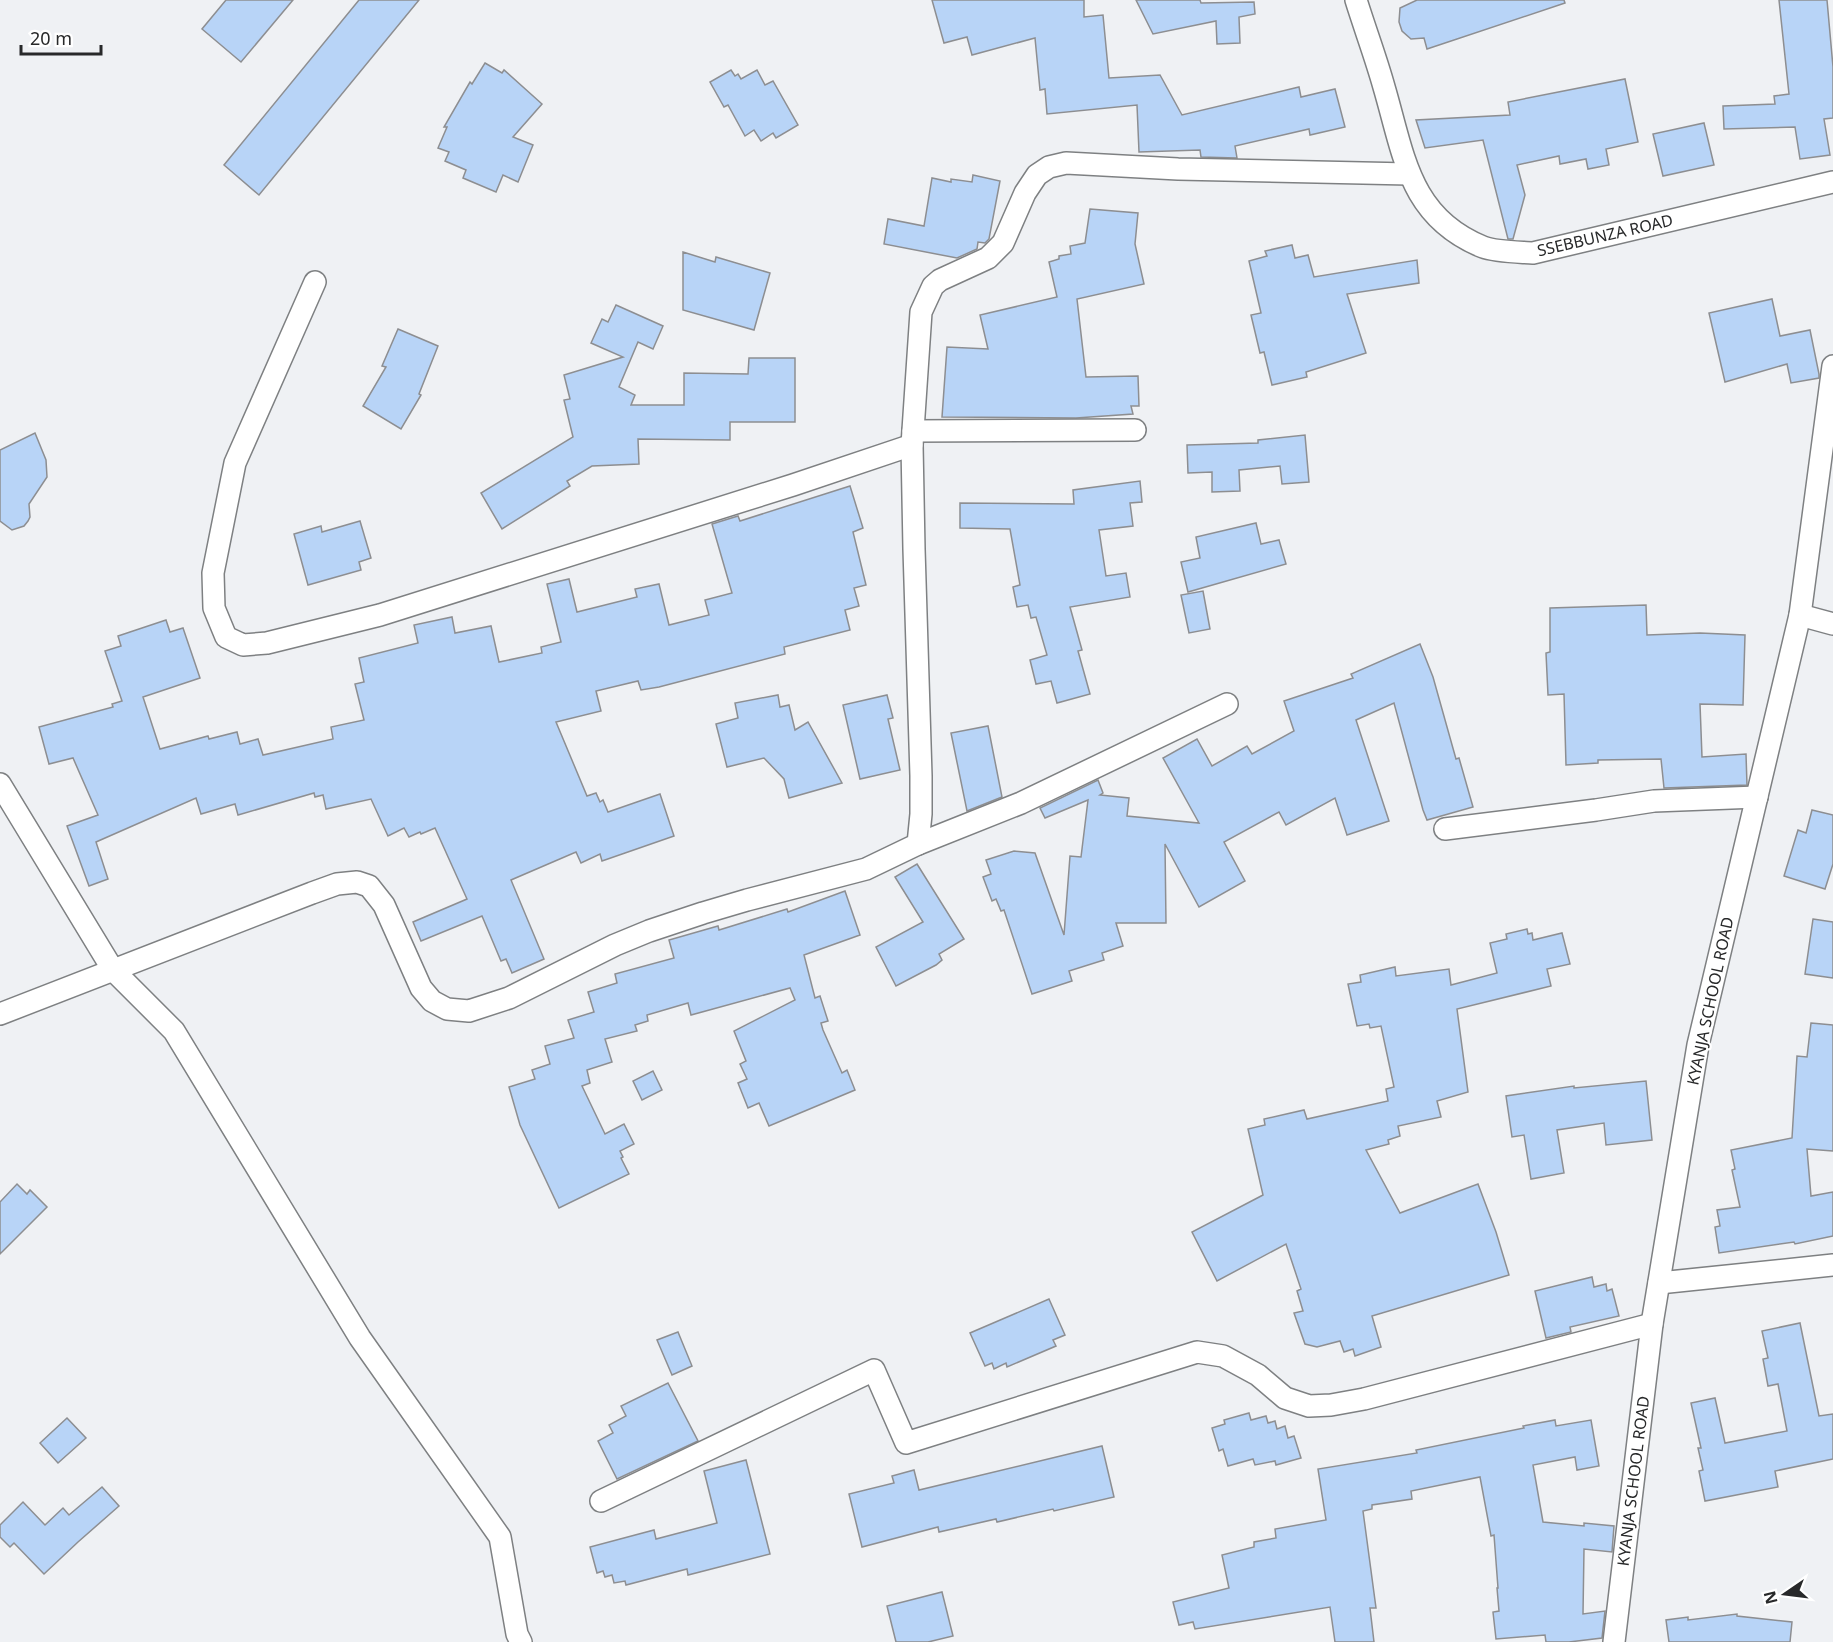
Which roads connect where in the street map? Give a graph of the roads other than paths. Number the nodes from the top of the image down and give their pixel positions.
1 (1356, 0) edge
2 (1409, 174) junction
3 (1833, 183) edge
4 (315, 282) dead end
5 (1833, 366) edge
6 (1135, 430) dead end
7 (913, 438) junction
8 (1800, 615) junction
9 (1833, 624) edge
10 (1227, 704) dead end
11 (0, 784) edge
12 (1756, 797) junction
13 (1445, 828) dead end
14 (918, 844) junction
15 (113, 970) junction
16 (0, 1014) edge
17 (1833, 1265) edge
18 (1659, 1283) junction
19 (1652, 1324) junction
20 (601, 1501) dead end
21 (521, 1642) edge
22 (1614, 1642) edge

1 - 2 street, SSEBBUNZA ROAD
2 - 3 street, SSEBBUNZA ROAD
2 - 7 street
4 - 7 street
5 - 8 street, KYANJA SCHOOL ROAD
6 - 7 street
7 - 14 street
8 - 9 street
8 - 12 street, KYANJA SCHOOL ROAD
10 - 14 street
11 - 15 street
12 - 13 street
12 - 18 street, KYANJA SCHOOL ROAD
14 - 15 street
15 - 16 street
15 - 21 street
17 - 18 street
18 - 19 street, KYANJA SCHOOL ROAD
19 - 20 street
19 - 22 street, KYANJA SCHOOL ROAD

